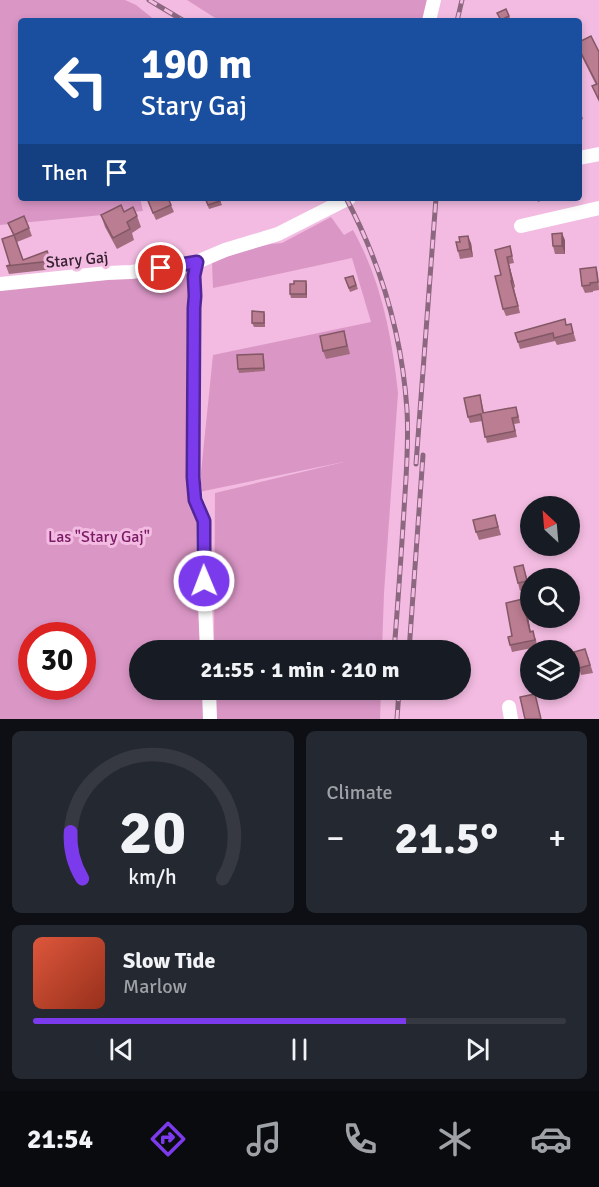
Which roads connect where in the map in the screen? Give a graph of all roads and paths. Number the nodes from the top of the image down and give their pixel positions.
1 (434, 0) edge
2 (430, 18) edge
3 (599, 154) edge
4 (582, 157) edge
5 (343, 201) edge
6 (599, 208) edge
7 (521, 225) dead end
8 (197, 262) junction
9 (0, 284) edge
10 (207, 640) edge
11 (209, 700) edge
12 (210, 719) edge

1 - 2 street
3 - 4 street
5 - 8 street, Stary Gaj
6 - 7 street
8 - 9 street, Stary Gaj
8 - 10 street
11 - 12 street

